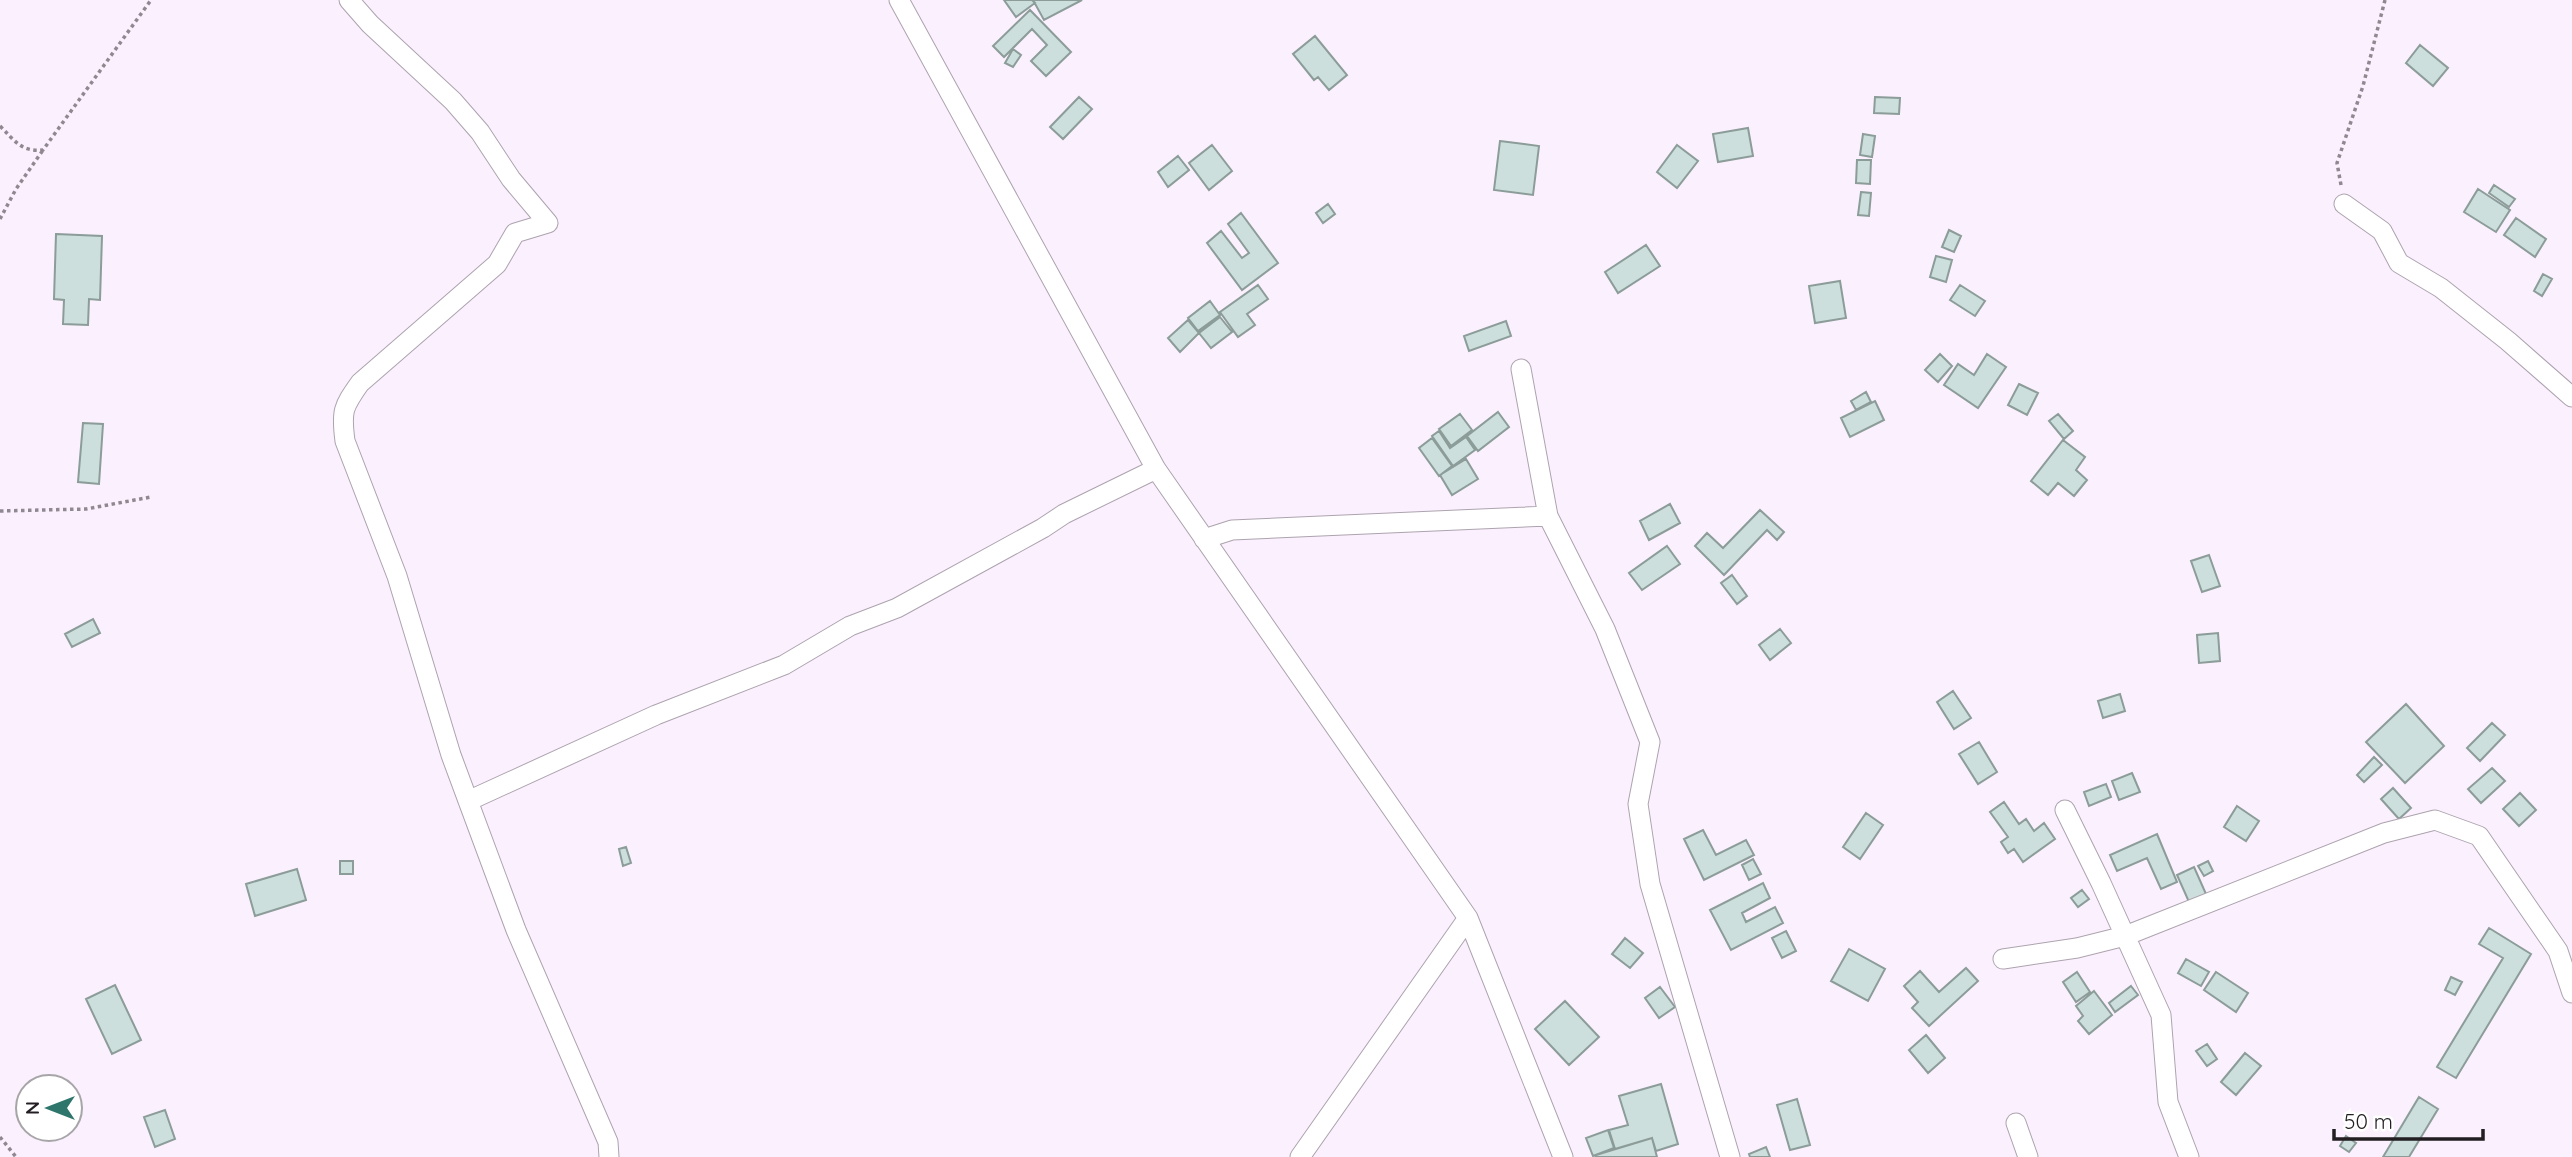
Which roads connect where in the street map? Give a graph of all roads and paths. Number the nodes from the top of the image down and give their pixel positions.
1 (151, 0) edge
2 (349, 0) edge
3 (899, 0) edge
4 (2385, 0) edge
5 (0, 126) edge
6 (43, 150) junction
7 (2344, 204) joint
8 (0, 219) edge
9 (1521, 369) dead end
10 (2572, 397) edge
11 (1156, 469) junction
12 (151, 497) dead end
13 (0, 510) edge
14 (1548, 516) junction
15 (1204, 539) junction
16 (468, 801) junction
17 (2065, 810) dead end
18 (1468, 918) junction
19 (2125, 936) junction
20 (2003, 959) dead end
21 (2572, 993) edge
22 (2016, 1123) dead end
23 (0, 1137) edge
24 (16, 1157) edge
25 (609, 1157) edge
26 (1300, 1157) edge
27 (1563, 1157) edge
28 (1730, 1157) edge
29 (2028, 1157) edge
30 (2189, 1157) edge

1 - 6 path
2 - 16 street
3 - 11 street
4 - 7 path
5 - 6 path
6 - 8 path
7 - 10 street
9 - 14 street
11 - 15 street
11 - 16 street
12 - 13 path
14 - 15 street
14 - 28 street
15 - 18 street
16 - 25 street
17 - 19 street
18 - 26 street
18 - 27 street
19 - 20 street
19 - 21 street
19 - 30 street
22 - 29 street
23 - 24 path

